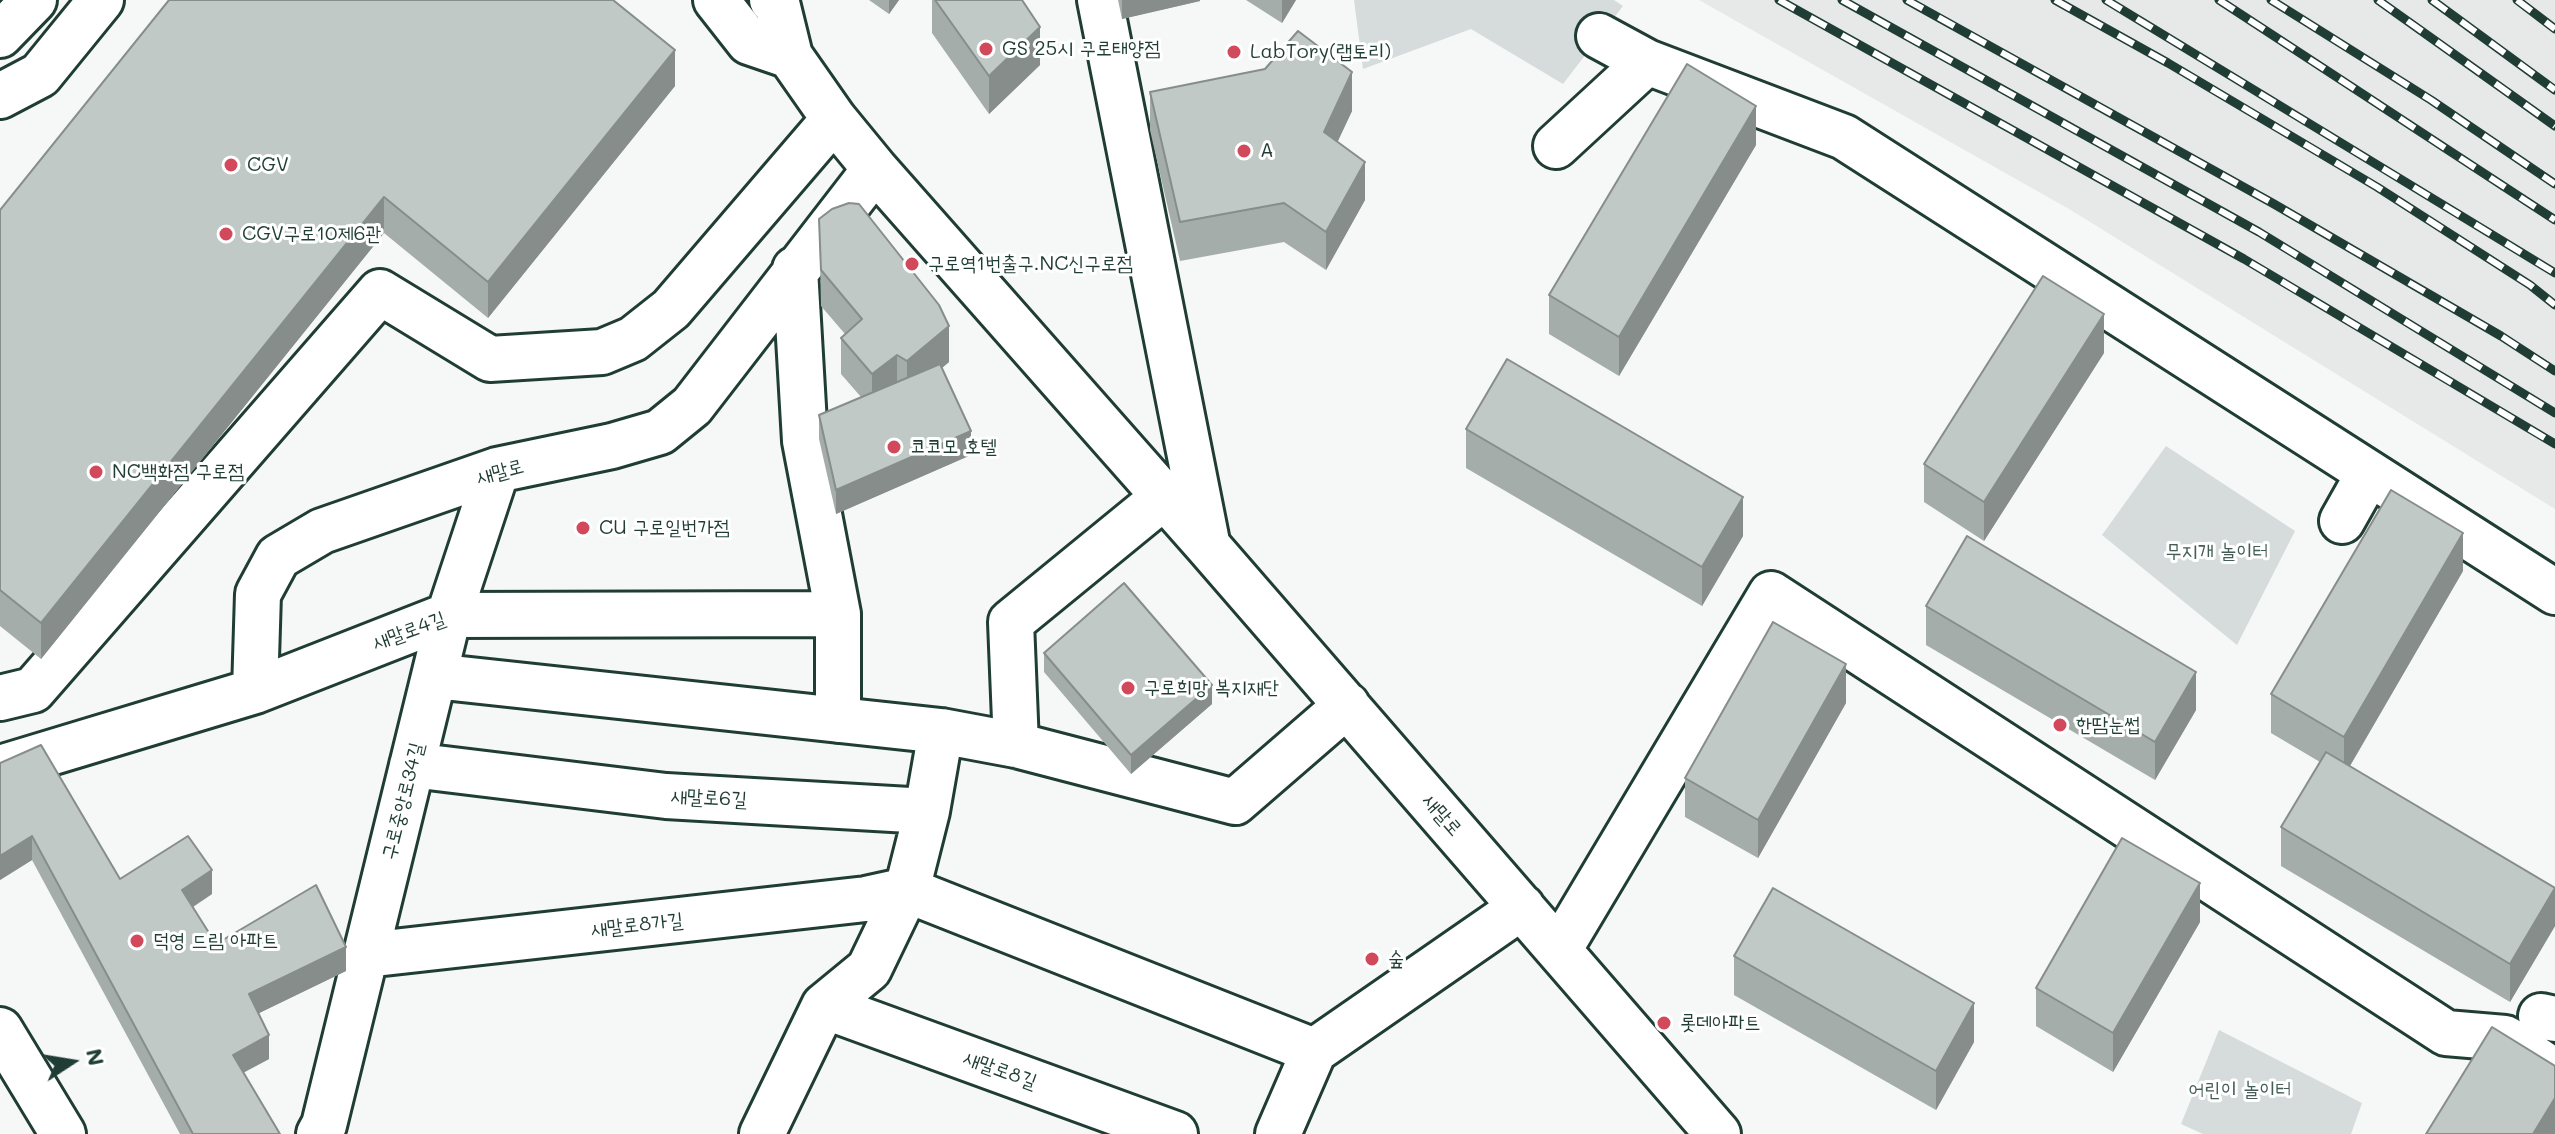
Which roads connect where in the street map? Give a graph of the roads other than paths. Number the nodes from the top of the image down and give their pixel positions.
1 (34, 0) edge
2 (101, 0) edge
3 (716, 0) edge
4 (772, 0) edge
5 (1100, 0) edge
6 (0, 35) edge
7 (1599, 36) dead end
8 (790, 56) junction
9 (1647, 62) junction
10 (0, 96) edge
11 (834, 119) junction
12 (1556, 146) dead end
13 (875, 169) junction
14 (795, 269) junction
15 (497, 470) junction
16 (2369, 473) junction
17 (1165, 496) junction
18 (2342, 521) dead end
19 (1207, 545) junction
20 (2555, 592) edge
21 (838, 614) junction
22 (449, 615) junction
23 (434, 676) junction
24 (255, 691) junction
25 (0, 698) edge
26 (1347, 705) junction
27 (838, 720) junction
28 (941, 731) junction
29 (1016, 745) junction
30 (412, 765) junction
31 (0, 768) edge
32 (927, 811) junction
33 (907, 890) junction
34 (1522, 907) junction
35 (1559, 950) junction
36 (366, 955) junction
37 (824, 1006) junction
38 (0, 1030) edge
39 (1314, 1051) junction
40 (2555, 1072) edge
41 (771, 1131) edge
42 (63, 1134) edge
43 (319, 1134) edge
44 (1175, 1134) edge
45 (1278, 1134) edge
46 (1718, 1134) edge

1 - 6 street
2 - 10 street
3 - 8 street
4 - 8 street, 새말로
5 - 19 street
7 - 9 street
8 - 11 street, 새말로
9 - 12 street
9 - 16 street
11 - 13 street, 새말로
11 - 25 street
13 - 14 street, 새말로
13 - 17 street, 새말로
14 - 15 street, 새말로
14 - 21 street
15 - 22 street, 구로중앙로34길
15 - 24 street, 새말로
16 - 18 street
16 - 20 street
17 - 19 street, 새말로
17 - 29 street
19 - 26 street, 새말로
21 - 22 street, 새말로4길
21 - 27 street
22 - 23 street, 구로중앙로34길
22 - 24 street, 새말로4길
23 - 27 street
23 - 30 street, 구로중앙로34길
24 - 31 street, 새말로4길
26 - 29 street
26 - 34 street, 새말로
27 - 28 street
28 - 29 street
28 - 32 street
30 - 32 street, 새말로6길
30 - 36 street, 구로중앙로34길
32 - 33 street
33 - 36 street, 새말로8가길
33 - 37 street
33 - 39 street
34 - 35 street, 새말로
34 - 39 street
35 - 40 street
35 - 46 street, 새말로
36 - 43 street, 구로중앙로34길
37 - 41 street
37 - 44 street, 새말로8길
38 - 42 street
39 - 45 street

